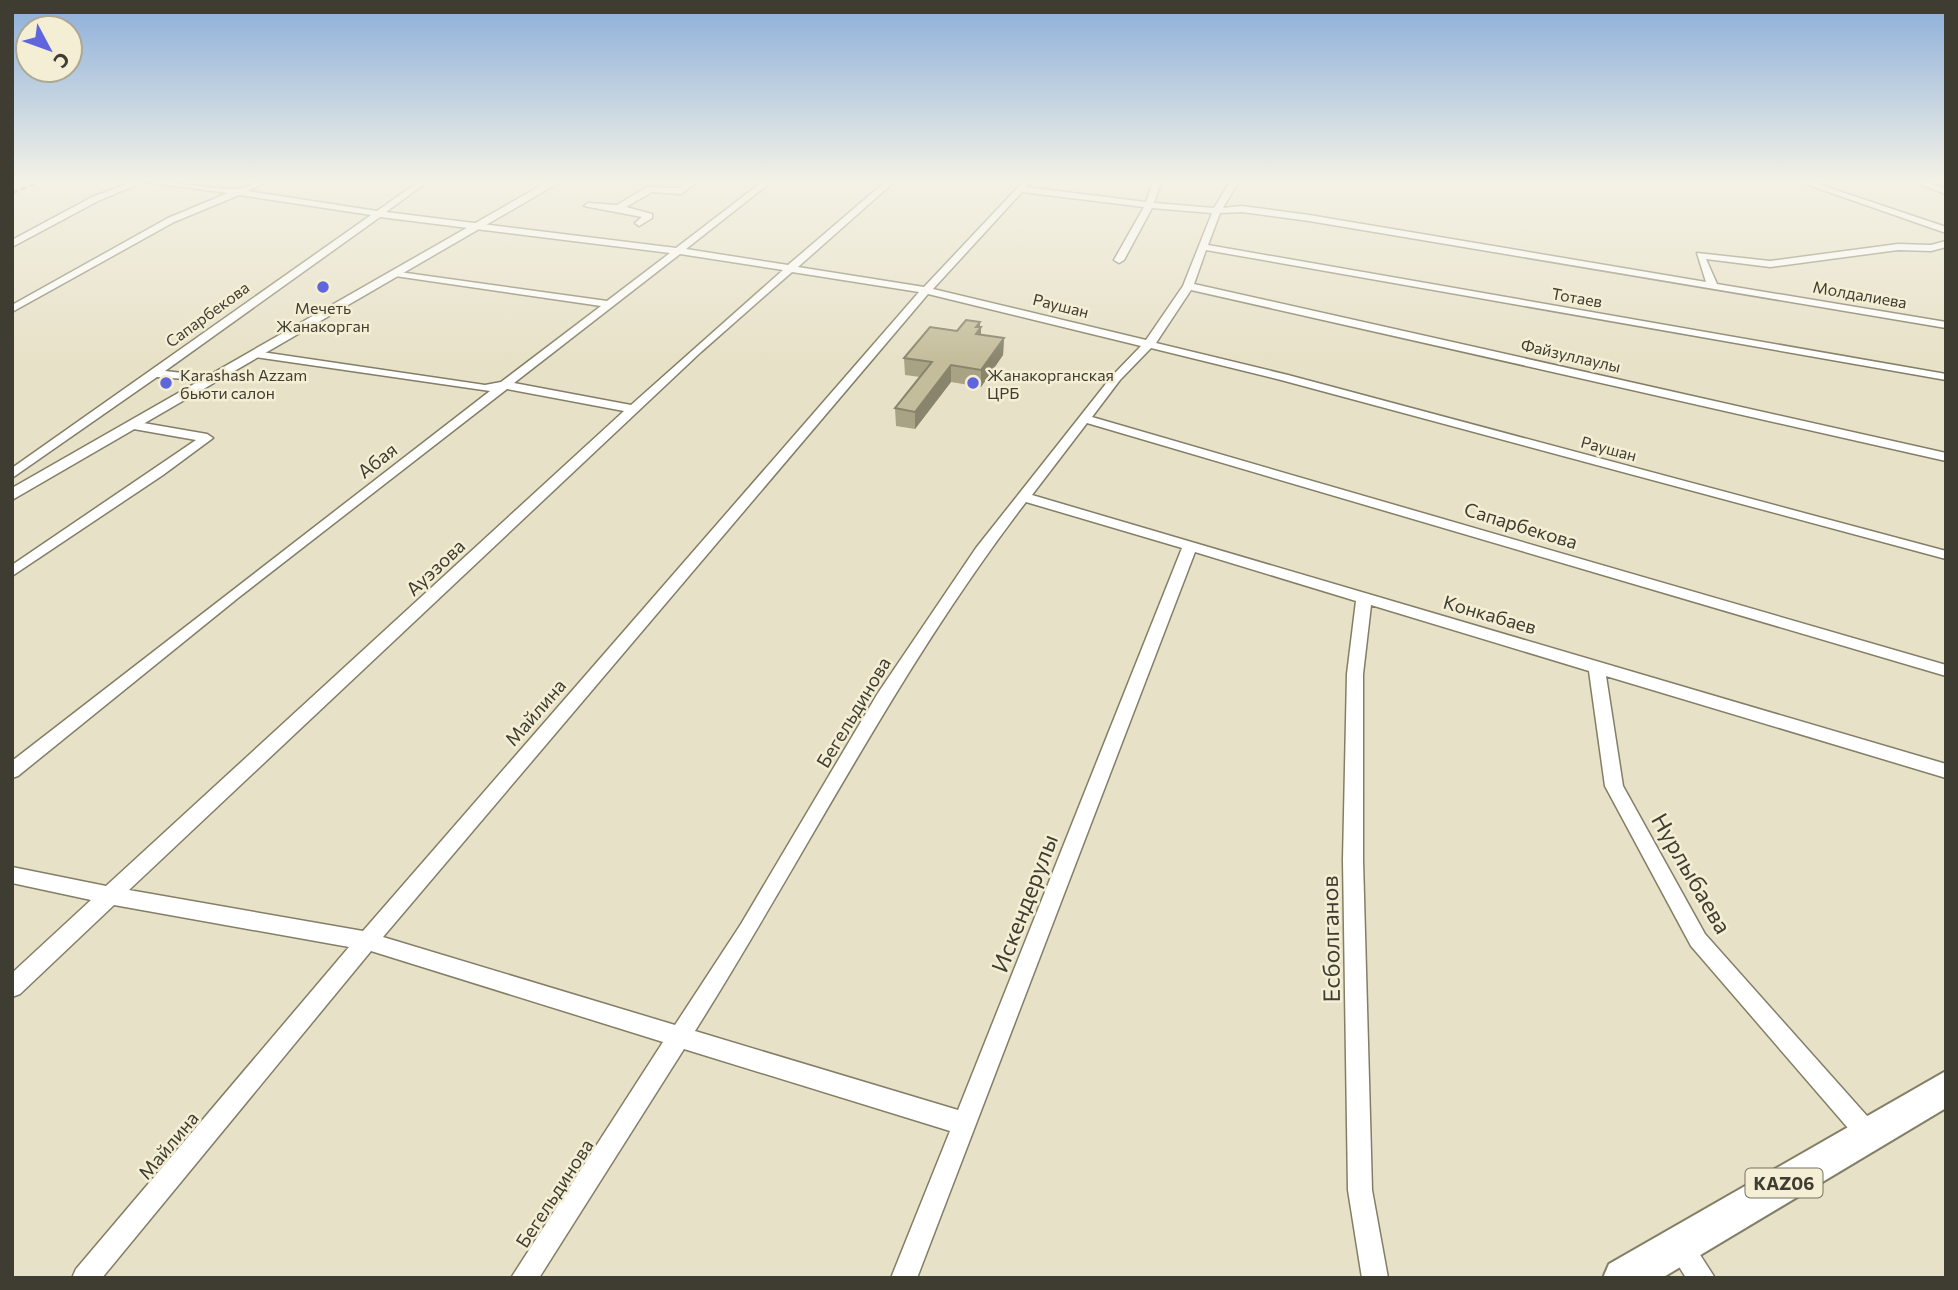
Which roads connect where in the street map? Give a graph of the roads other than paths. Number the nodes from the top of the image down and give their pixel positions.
1 (132, 242) edge
2 (337, 242) edge
3 (450, 242) edge
4 (611, 242) edge
5 (689, 242) edge
6 (819, 242) edge
7 (970, 242) edge
8 (1129, 242) edge
9 (1205, 242) edge
10 (1460, 242) edge
11 (1946, 244) edge
12 (1203, 247) junction
13 (678, 251) junction
14 (1119, 260) dead end
15 (789, 268) junction
16 (395, 273) junction
17 (1712, 284) junction
18 (1188, 286) junction
19 (926, 290) junction
20 (610, 304) junction
21 (12, 310) edge
22 (1946, 326) edge
23 (1150, 343) junction
24 (255, 354) junction
25 (155, 373) junction
26 (1946, 377) edge
27 (210, 379) junction
28 (506, 385) junction
29 (634, 409) junction
30 (1084, 418) junction
31 (132, 425) junction
32 (1946, 457) edge
33 (12, 474) edge
34 (12, 495) edge
35 (1022, 496) junction
36 (1190, 547) junction
37 (1946, 555) edge
38 (12, 572) edge
39 (1364, 599) junction
40 (1597, 668) junction
41 (1946, 671) edge
42 (12, 771) edge
43 (1946, 771) edge
44 (12, 875) edge
45 (108, 895) junction
46 (367, 941) junction
47 (12, 987) edge
48 (680, 1036) junction
49 (1946, 1088) edge
50 (964, 1124) junction
51 (1868, 1134) junction
52 (1678, 1245) junction
53 (85, 1278) edge
54 (524, 1278) edge
55 (904, 1278) edge
56 (1375, 1278) edge
57 (1623, 1278) edge
58 (1702, 1278) edge

1 - 21 street
2 - 25 street, Сапарбекова
3 - 16 main road
4 - 13 street, Раушан
5 - 13 street, Абая
6 - 15 street, Ауэзова
7 - 19 street, Майлина
8 - 14 street
9 - 12 street, Бегельдинова
10 - 17 street, Молдалиева
11 - 17 street
12 - 18 street, Бегельдинова
12 - 26 street, Тотаев
13 - 15 street, Раушан
13 - 20 street, Абая
15 - 19 street, Раушан
15 - 29 street, Ауэзова
16 - 20 street
16 - 24 main road
17 - 22 street, Молдалиева
18 - 23 street, Бегельдинова
18 - 32 street, Файзуллаулы
19 - 23 street, Раушан
19 - 46 street, Майлина
20 - 28 street, Абая
23 - 30 street, Бегельдинова
23 - 37 street, Раушан
24 - 27 main road
24 - 28 street
25 - 27 street
25 - 33 street, Сапарбекова
27 - 31 main road
28 - 29 street
28 - 42 street, Абая
29 - 45 street, Ауэзова
30 - 35 street, Бегельдинова
30 - 41 street, Сапарбекова
31 - 34 main road
31 - 38 street
35 - 36 street, Конкабаев
35 - 48 street, Бегельдинова
36 - 39 street, Конкабаев
36 - 50 street, Искендерулы
39 - 40 street, Конкабаев
39 - 56 street, Есболганов
40 - 43 street, Конкабаев
40 - 51 street, Нурлыбаева
44 - 45 street
45 - 46 street
45 - 47 street, Ауэзова
46 - 48 street
46 - 53 street, Майлина
48 - 50 street
48 - 54 street, Бегельдинова
49 - 51 main road, KAZ06
50 - 55 street, Искендерулы
51 - 52 main road, KAZ06
52 - 57 main road, KAZ06
52 - 58 street

